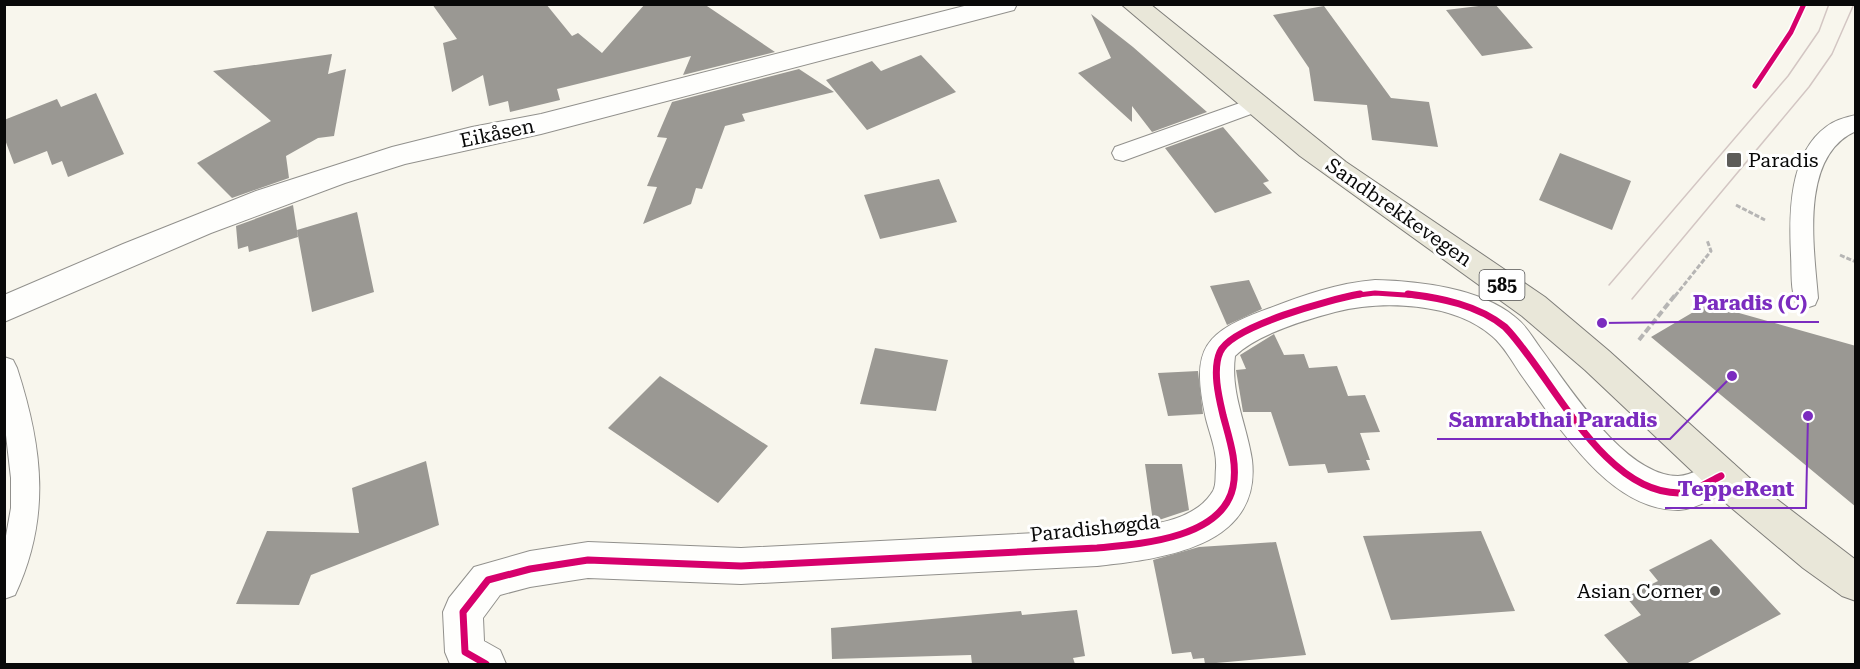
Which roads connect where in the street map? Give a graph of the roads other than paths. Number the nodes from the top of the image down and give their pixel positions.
1 (1005, 4) edge
2 (1133, 4) edge
3 (1254, 105) junction
4 (1856, 122) edge
5 (1123, 153) dead end
6 (1806, 298) dead end
7 (4, 309) edge
8 (4, 368) edge
9 (1721, 476) junction
10 (1856, 583) edge
11 (4, 585) edge
12 (486, 664) edge

1 - 7 street, Eikåsen
2 - 3 main road, Sandbrekkevegen / 585
3 - 5 lane
3 - 9 main road, Sandbrekkevegen / 585
4 - 6 lane
8 - 11 lane
9 - 10 main road, Sandbrekkevegen / 585
9 - 12 street, Paradishøgda

